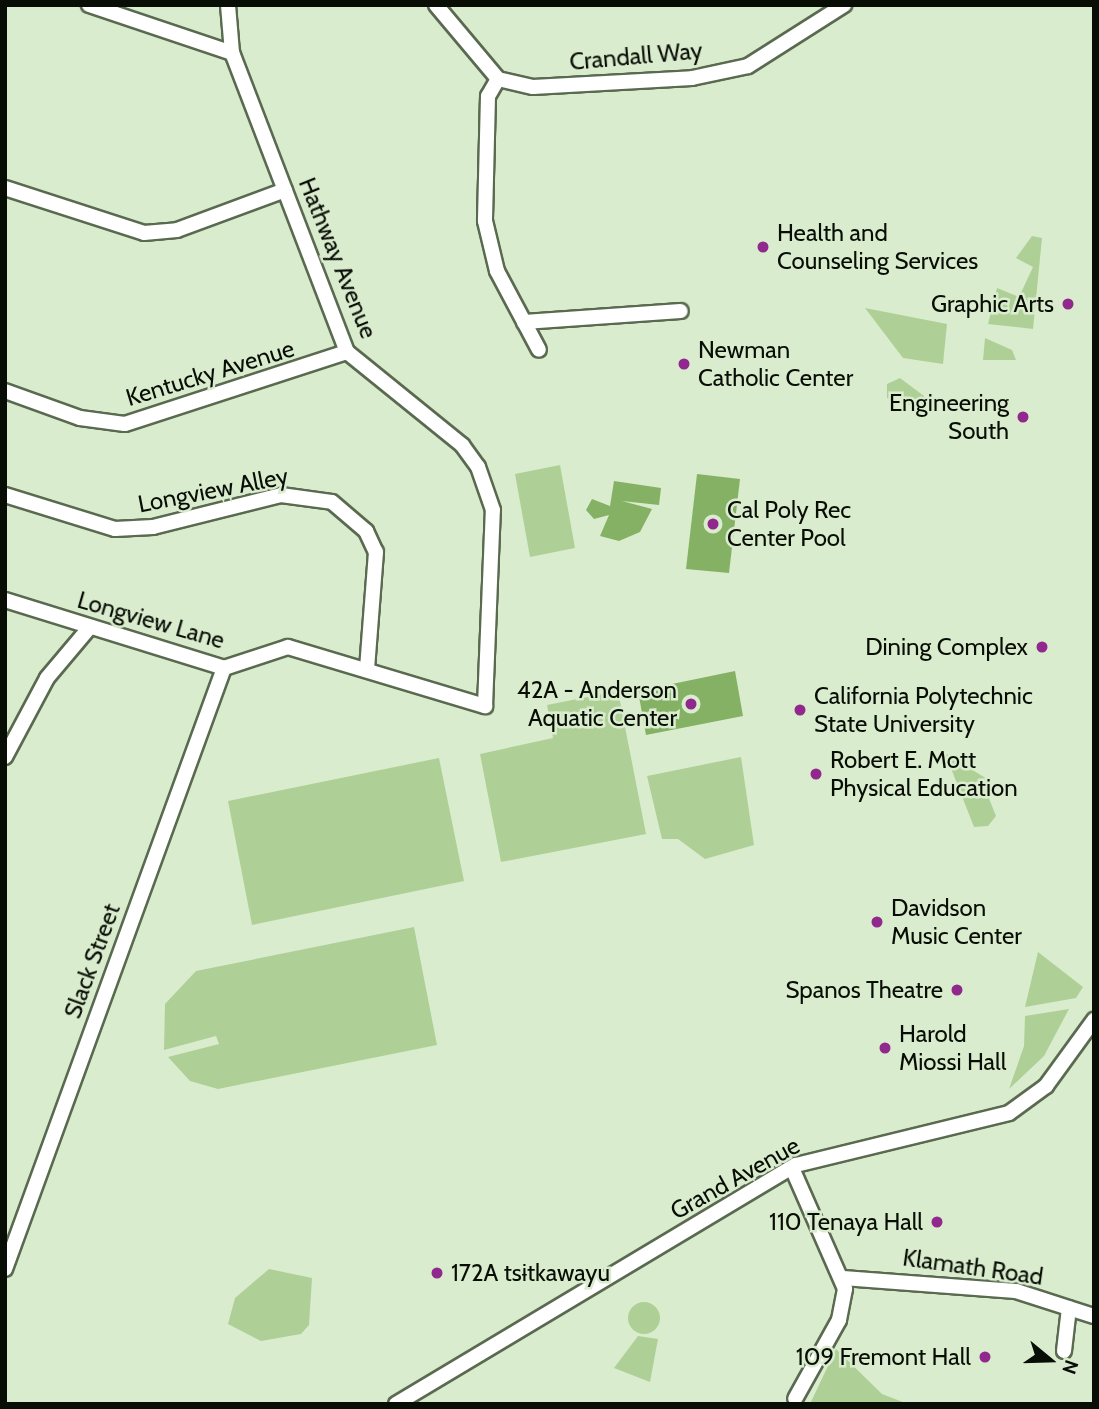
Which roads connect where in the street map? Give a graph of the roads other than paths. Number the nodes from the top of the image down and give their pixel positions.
1 (89, 5) edge
2 (228, 5) edge
3 (436, 5) edge
4 (844, 5) edge
5 (232, 53) junction
6 (498, 79) junction
7 (5, 188) edge
8 (285, 190) junction
9 (681, 311) dead end
10 (524, 322) junction
11 (539, 350) dead end
12 (347, 352) junction
13 (5, 391) edge
14 (5, 495) edge
15 (5, 600) edge
16 (90, 627) junction
17 (224, 668) junction
18 (367, 668) junction
19 (485, 706) joint
20 (5, 757) edge
21 (1094, 1020) edge
22 (792, 1168) junction
23 (5, 1269) edge
24 (843, 1278) junction
25 (1069, 1308) junction
26 (1094, 1316) edge
27 (1064, 1352) dead end
28 (795, 1399) dead end
29 (396, 1404) edge

1 - 5 street
2 - 5 street, Hathway Avenue
3 - 6 street
4 - 6 street, Crandall Way
5 - 8 street, Hathway Avenue
6 - 10 street
7 - 8 street
8 - 12 street, Hathway Avenue
9 - 10 street
10 - 11 street
12 - 13 street, Kentucky Avenue
12 - 19 street, Hathway Avenue
14 - 18 street, Longview Alley
15 - 16 street, Longview Lane
16 - 17 street, Longview Lane
16 - 20 street
17 - 18 street, Longview Lane
17 - 23 street, Slack Street
18 - 19 street, Longview Lane
21 - 22 street, Grand Avenue
22 - 24 street
22 - 29 street, Grand Avenue
24 - 25 street, Klamath Road
24 - 28 street
25 - 26 street, Klamath Road
25 - 27 street

